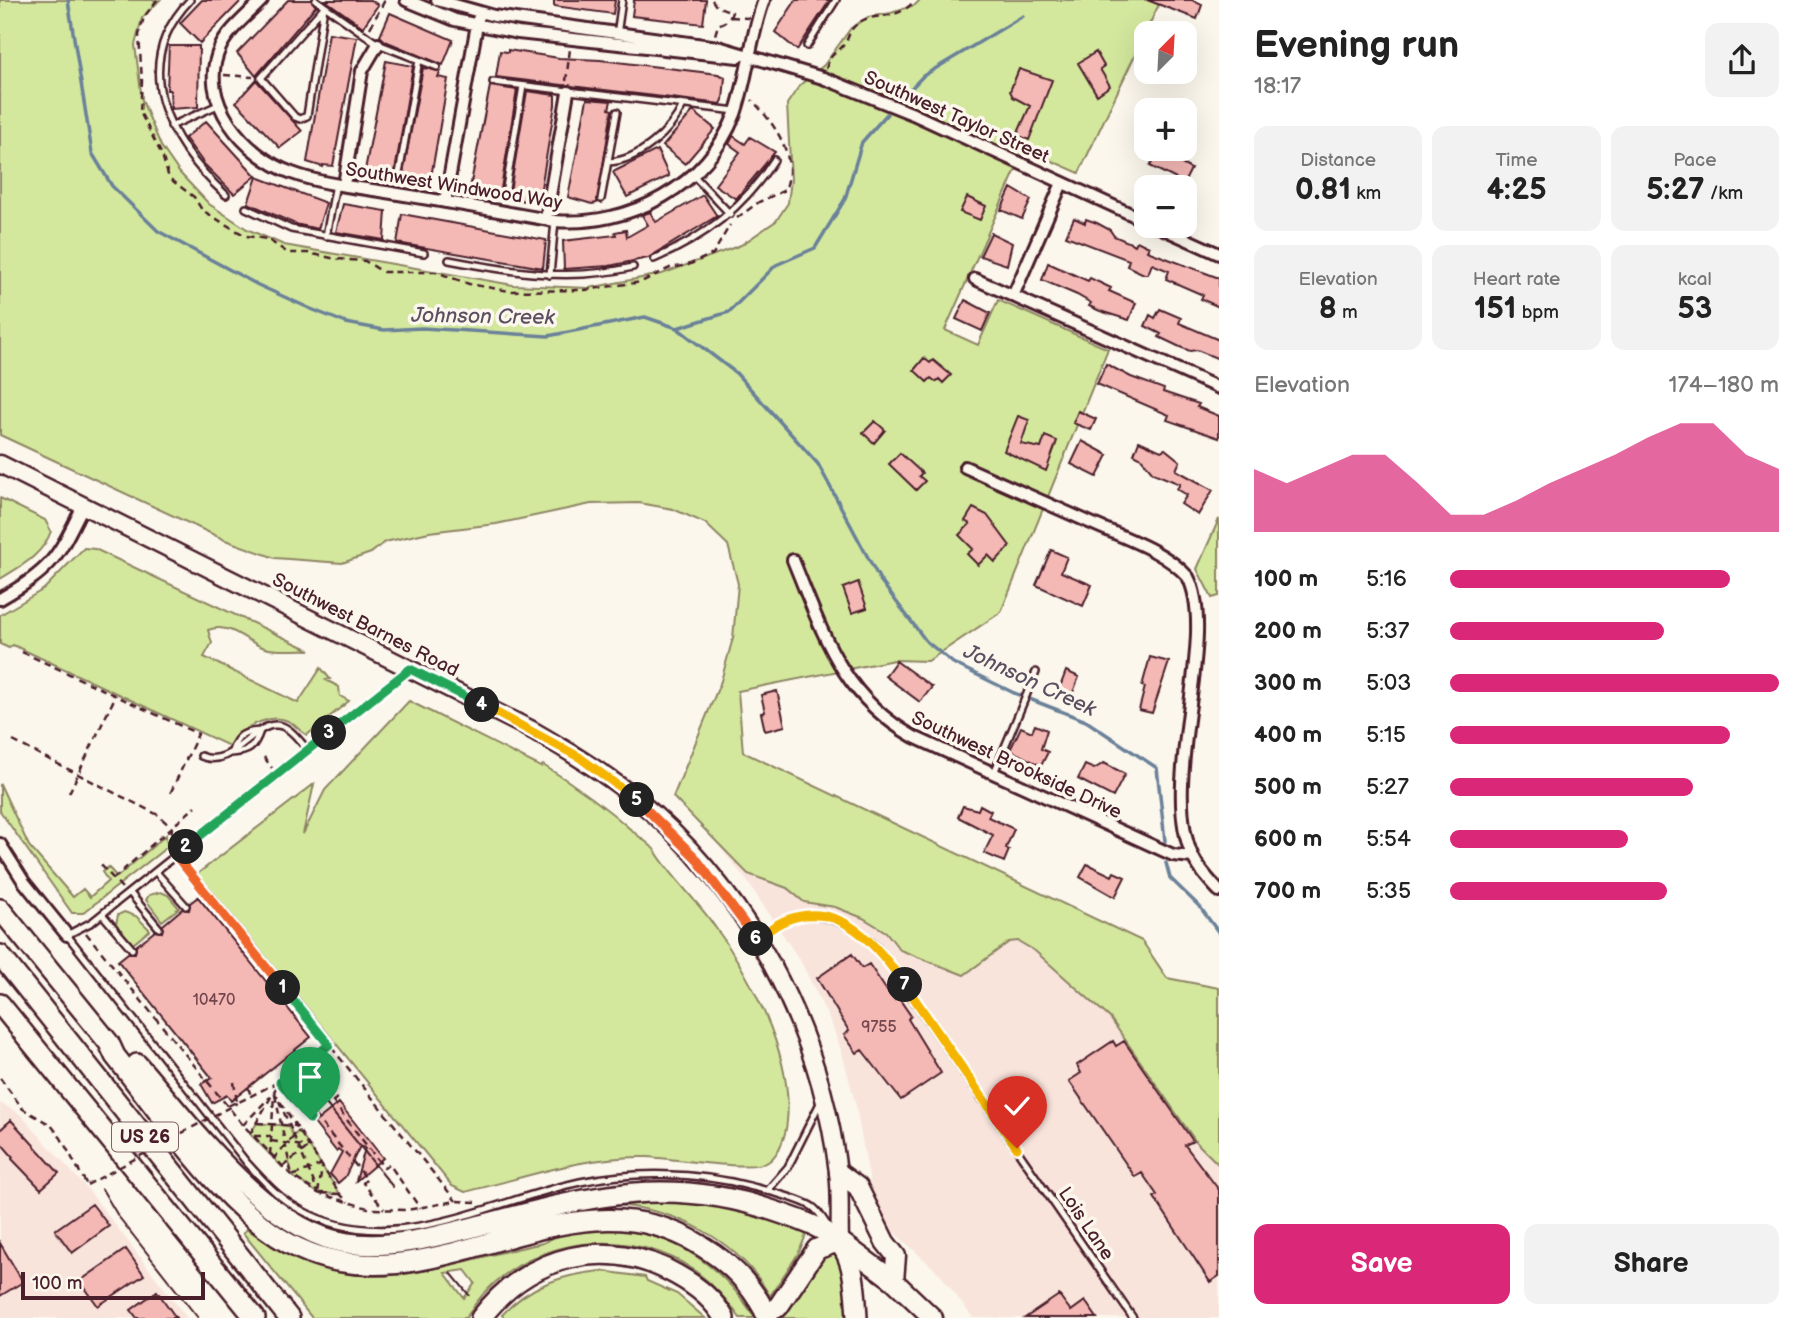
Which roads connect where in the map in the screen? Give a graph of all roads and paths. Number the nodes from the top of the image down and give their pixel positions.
1 (190, 0) edge
2 (262, 0) edge
3 (316, 0) edge
4 (385, 0) edge
5 (406, 0) edge
6 (438, 0) edge
7 (622, 0) edge
8 (712, 0) edge
9 (764, 0) edge
10 (836, 0) edge
11 (915, 0) edge
12 (324, 7) junction
13 (480, 13) junction
14 (731, 17) junction
15 (758, 19) junction
16 (476, 26) junction
17 (618, 32) junction
18 (366, 37) junction
19 (570, 39) junction
20 (377, 44) junction
21 (616, 45) junction
22 (712, 46) junction
23 (807, 46) dead end
24 (748, 58) junction
25 (419, 60) junction
26 (437, 67) dead end
27 (826, 69) dead end
28 (214, 74) junction
29 (261, 78) junction
30 (493, 82) dead end
31 (523, 86) junction
32 (568, 92) junction
33 (218, 104) junction
34 (683, 105) junction
35 (736, 111) junction
36 (617, 112) dead end
37 (171, 126) junction
38 (774, 160) dead end
39 (607, 162) junction
40 (399, 174) dead end
41 (694, 175) junction
42 (1062, 183) junction
43 (340, 184) junction
44 (505, 194) dead end
45 (226, 195) dead end
46 (601, 199) dead end
47 (445, 202) junction
48 (246, 208) dead end
49 (730, 214) junction
50 (1134, 216) edge
51 (550, 220) junction
52 (326, 236) junction
53 (1184, 238) edge
54 (424, 253) dead end
55 (1219, 254) edge
56 (654, 259) dead end
57 (449, 260) dead end
58 (633, 267) dead end
59 (550, 275) junction
60 (975, 279) dead end
61 (1013, 296) junction
62 (1219, 388) edge
63 (0, 464) edge
64 (965, 467) dead end
65 (83, 506) junction
66 (793, 560) dead end
67 (0, 599) edge
68 (22, 652) dead end
69 (410, 669) junction
70 (1036, 672) dead end
71 (116, 695) junction
72 (13, 741) dead end
73 (308, 751) junction
74 (201, 756) dead end
75 (264, 757) dead end
76 (79, 774) junction
77 (994, 774) junction
78 (278, 775) junction
79 (69, 793) dead end
80 (169, 796) dead end
81 (197, 806) dead end
82 (172, 828) junction
83 (0, 844) edge
84 (176, 856) junction
85 (1193, 857) junction
86 (101, 864) dead end
87 (156, 872) junction
88 (113, 879) junction
89 (1219, 891) edge
90 (128, 894) junction
91 (186, 906) dead end
92 (0, 909) edge
93 (102, 914) junction
94 (82, 928) junction
95 (159, 928) dead end
96 (67, 935) junction
97 (757, 939) junction
98 (132, 949) dead end
99 (0, 955) edge
100 (0, 1004) edge
101 (109, 1043) junction
102 (329, 1045) junction
103 (307, 1060) junction
104 (303, 1063) junction
105 (0, 1078) edge
106 (282, 1080) junction
107 (234, 1082) dead end
108 (248, 1087) dead end
109 (221, 1089) dead end
110 (275, 1092) junction
111 (217, 1093) junction
112 (824, 1095) junction
113 (251, 1096) junction
114 (331, 1102) junction
115 (235, 1105) junction
116 (227, 1106) junction
117 (316, 1115) junction
118 (257, 1122) junction
119 (272, 1124) junction
120 (243, 1125) junction
121 (281, 1125) junction
122 (289, 1126) junction
123 (296, 1126) junction
124 (299, 1131) junction
125 (252, 1135) junction
126 (293, 1137) junction
127 (271, 1138) junction
128 (287, 1143) junction
129 (297, 1145) junction
130 (309, 1147) junction
131 (300, 1153) junction
132 (272, 1157) junction
133 (289, 1161) junction
134 (322, 1166) junction
135 (282, 1167) junction
136 (308, 1170) junction
137 (838, 1173) junction
138 (292, 1176) junction
139 (767, 1191) junction
140 (318, 1193) junction
141 (340, 1194) junction
142 (348, 1203) junction
143 (420, 1208) junction
144 (384, 1209) junction
145 (840, 1241) junction
146 (894, 1281) junction
147 (242, 1309) edge
148 (773, 1313) edge
149 (255, 1318) edge
150 (289, 1318) edge
151 (481, 1318) edge
152 (724, 1318) edge
153 (857, 1318) edge
154 (933, 1318) edge
155 (1133, 1318) edge

1 - 37 lane
2 - 28 street, Southwest Windwood Way
3 - 12 lane
4 - 18 path
5 - 16 street, Southwest Taylor Street
6 - 13 street, Southwest Taylor Street
7 - 17 lane
8 - 14 path
9 - 15 street, Southwest Windwood Way
10 - 23 lane
11 - 27 path
12 - 18 lane
12 - 29 lane
12 - 29 lane
13 - 16 street
13 - 17 street, Southwest Taylor Street
14 - 15 path
14 - 22 path
15 - 24 street, Southwest Windwood Way
16 - 19 street, Southwest Taylor Street
16 - 47 street
17 - 21 lane
17 - 22 street, Southwest Taylor Street
18 - 20 lane
19 - 21 street, Southwest Taylor Street
19 - 32 path
20 - 25 lane
20 - 43 street
21 - 24 street, Southwest Taylor Street
22 - 24 street, Southwest Taylor Street
24 - 35 street, Southwest Windwood Way
24 - 42 street, Southwest Taylor Street
25 - 26 lane
25 - 40 lane
28 - 29 path
28 - 33 street, Southwest Windwood Way
30 - 31 lane
31 - 32 lane
31 - 44 lane
32 - 34 lane
32 - 51 street
33 - 37 lane
33 - 43 street, Southwest Windwood Way
34 - 35 lane
34 - 39 lane
35 - 41 street, Southwest Windwood Way
36 - 39 lane
37 - 45 lane
38 - 49 lane
39 - 46 lane
41 - 49 lane
41 - 51 street, Southwest Windwood Way
42 - 50 street, Southwest Taylor Street
42 - 61 street
43 - 47 street, Southwest Windwood Way
43 - 52 lane
47 - 51 street, Southwest Windwood Way
48 - 52 lane
49 - 56 lane
51 - 59 lane
52 - 54 lane
53 - 55 street
57 - 59 lane
58 - 59 lane
60 - 61 street
61 - 62 street
63 - 65 main road, Southwest Barnes Road
64 - 85 street
65 - 67 street
65 - 69 main road, Southwest Barnes Road
66 - 77 street, Southwest Brookside Drive
68 - 71 path
69 - 73 lane
69 - 97 main road, Southwest Barnes Road
70 - 77 lane
71 - 76 path
71 - 80 path
72 - 76 path
73 - 74 lane
73 - 78 lane
75 - 78 path
76 - 79 path
76 - 82 path
77 - 85 street, Southwest Brookside Drive
78 - 84 lane
81 - 82 path
82 - 84 path
82 - 88 path
83 - 96 street
84 - 87 lane
84 - 102 path
85 - 89 street
86 - 88 path
87 - 90 lane
87 - 91 lane
88 - 90 path
90 - 93 lane
90 - 95 lane
92 - 101 highway
93 - 94 lane
93 - 98 lane
94 - 96 lane
94 - 111 path
96 - 139 lane
97 - 112 main road, Southwest Barnes Road
97 - 155 lane, Lois Lane
99 - 150 highway, US 26
100 - 147 highway, US 26
101 - 145 highway
101 - 148 highway
102 - 103 path
102 - 143 path
103 - 104 path
103 - 114 path
104 - 106 path
104 - 114 path
105 - 115 path, bridge
106 - 110 path
106 - 113 path
106 - 117 path
106 - 117 path
107 - 115 path
108 - 113 path
109 - 111 path
110 - 118 path
110 - 119 path
110 - 120 path
110 - 121 path
110 - 122 path
110 - 123 path
111 - 116 path
112 - 137 main road, Southwest Barnes Road
112 - 139 lane
113 - 115 path
114 - 143 path
115 - 116 path
116 - 120 path
117 - 144 path
118 - 119 path
118 - 125 path
119 - 121 path
119 - 127 path
120 - 125 path
121 - 122 path
121 - 128 path
122 - 123 path
122 - 126 path
123 - 124 path
124 - 126 path
124 - 130 path
125 - 127 path
125 - 132 path
126 - 128 path
126 - 129 path
127 - 128 path
127 - 132 path
128 - 129 path
128 - 132 path
128 - 133 path
129 - 130 path
129 - 131 path
130 - 131 path
130 - 134 path
131 - 133 path
131 - 136 path
132 - 135 path
133 - 135 path
133 - 138 path
134 - 136 path
134 - 140 path
134 - 141 path
135 - 138 path
136 - 138 path
136 - 140 path
137 - 145 main road, Southwest Barnes Road
137 - 146 main road
138 - 140 path
139 - 145 lane
140 - 141 path
140 - 142 path
141 - 142 path
142 - 144 path
143 - 144 path
145 - 146 main road
145 - 148 highway
145 - 153 highway
146 - 154 main road
147 - 149 highway, US 26
151 - 152 highway

